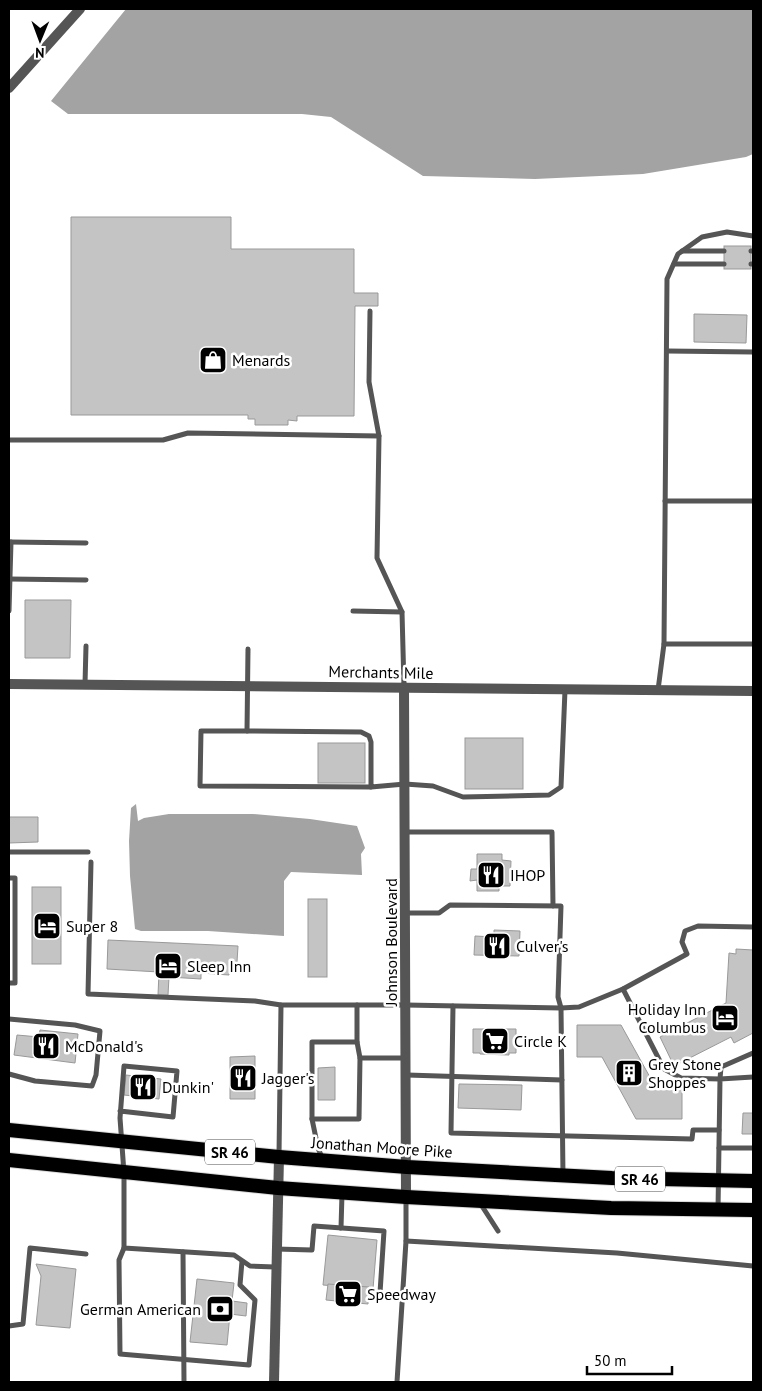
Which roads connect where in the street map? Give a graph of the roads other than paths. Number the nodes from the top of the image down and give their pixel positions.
1 (80, 9) edge
2 (9, 88) edge
3 (753, 236) edge
4 (682, 251) junction
5 (724, 251) dead end
6 (674, 264) junction
7 (724, 264) dead end
8 (370, 311) dead end
9 (667, 352) junction
10 (753, 352) edge
11 (379, 436) junction
12 (9, 440) edge
13 (665, 501) junction
14 (753, 501) edge
15 (10, 542) edge
16 (86, 543) dead end
17 (9, 579) edge
18 (86, 580) dead end
19 (9, 611) edge
20 (352, 611) dead end
21 (402, 612) junction
22 (664, 644) junction
23 (753, 644) edge
24 (86, 646) dead end
25 (248, 649) dead end
26 (9, 684) edge
27 (85, 684) junction
28 (248, 686) junction
29 (404, 687) junction
30 (565, 690) junction
31 (658, 690) junction
32 (753, 691) edge
33 (247, 731) junction
34 (405, 784) junction
35 (371, 787) junction
36 (405, 832) junction
37 (9, 852) edge
38 (88, 852) dead end
39 (91, 862) dead end
40 (9, 878) edge
41 (553, 906) junction
42 (406, 913) junction
43 (753, 927) edge
44 (9, 983) edge
45 (623, 988) junction
46 (281, 1005) junction
47 (406, 1005) junction
48 (357, 1006) junction
49 (453, 1006) junction
50 (561, 1008) junction
51 (9, 1019) edge
52 (357, 1042) junction
53 (753, 1053) edge
54 (360, 1058) junction
55 (406, 1058) junction
56 (9, 1074) edge
57 (407, 1075) junction
58 (453, 1077) junction
59 (753, 1077) edge
60 (720, 1079) junction
61 (562, 1080) junction
62 (120, 1111) junction
63 (312, 1119) junction
64 (9, 1130) edge
65 (719, 1130) junction
66 (562, 1137) junction
67 (122, 1141) junction
68 (718, 1148) junction
69 (753, 1148) edge
70 (278, 1157) junction
71 (9, 1160) edge
72 (323, 1161) junction
73 (407, 1167) junction
74 (124, 1173) junction
75 (563, 1175) junction
76 (718, 1180) junction
77 (753, 1180) edge
78 (278, 1188) junction
79 (342, 1192) junction
80 (406, 1197) junction
81 (478, 1201) junction
82 (718, 1210) junction
83 (753, 1210) edge
84 (341, 1228) junction
85 (498, 1230) dead end
86 (406, 1241) junction
87 (124, 1248) junction
88 (276, 1249) junction
89 (183, 1252) junction
90 (86, 1254) dead end
91 (242, 1261) junction
92 (753, 1266) edge
93 (276, 1267) junction
94 (380, 1293) dead end
95 (9, 1326) edge
96 (184, 1358) junction
97 (184, 1382) edge
98 (274, 1382) edge
99 (398, 1382) edge

1 - 2 street
3 - 4 lane
4 - 5 lane
4 - 6 lane
6 - 7 lane
6 - 9 lane
8 - 11 lane
9 - 10 lane
9 - 13 lane
11 - 12 lane
11 - 21 lane
13 - 14 lane
13 - 22 lane
15 - 16 lane
15 - 17 lane
17 - 18 lane
17 - 19 lane
20 - 21 lane
21 - 29 lane
22 - 23 lane
22 - 31 lane
24 - 27 lane
25 - 28 lane
26 - 27 street, Merchants Mile
27 - 28 street, Merchants Mile
28 - 29 street, Merchants Mile
28 - 33 lane
29 - 30 street, Merchants Mile
29 - 34 street, Johnson Boulevard
30 - 31 street, Merchants Mile
30 - 34 lane
31 - 32 street, Merchants Mile
33 - 35 lane
33 - 35 lane
34 - 35 lane
34 - 36 street, Johnson Boulevard
36 - 41 lane
36 - 42 street, Johnson Boulevard
37 - 38 lane
39 - 46 lane
40 - 44 lane
41 - 42 lane
41 - 50 lane
42 - 47 street, Johnson Boulevard
43 - 45 lane
45 - 50 lane
45 - 60 lane
46 - 48 lane
46 - 70 lane
47 - 48 lane
47 - 49 lane
47 - 55 street, Johnson Boulevard
48 - 52 lane
49 - 50 lane
49 - 58 lane
50 - 61 lane
51 - 56 lane
52 - 54 lane
52 - 63 lane
53 - 60 lane
54 - 55 lane
54 - 63 lane
55 - 57 street, Johnson Boulevard
57 - 58 lane
57 - 73 street, Johnson Boulevard
58 - 61 lane
58 - 66 lane
59 - 60 lane
60 - 65 lane
61 - 66 lane
62 - 62 lane
62 - 67 lane
63 - 72 lane
64 - 67 highway, Jonathan Moore Pike / SR 46
65 - 66 lane
65 - 68 lane
66 - 75 lane
67 - 70 highway, Jonathan Moore Pike / SR 46
67 - 74 lane
68 - 69 lane
68 - 76 lane
70 - 72 highway, Jonathan Moore Pike / SR 46
70 - 78 street
71 - 74 highway, SR 46
72 - 73 highway, Jonathan Moore Pike / SR 46
73 - 75 highway, Jonathan Moore Pike / SR 46
73 - 80 street, Johnson Boulevard
74 - 78 highway, SR 46
74 - 87 lane
75 - 76 highway, Jonathan Moore Pike / SR 46
76 - 77 highway, Jonathan Moore Pike / SR 46
76 - 82 lane
78 - 79 highway, SR 46
78 - 88 street
79 - 80 highway, SR 46
79 - 84 lane
80 - 81 highway, SR 46
80 - 86 lane
81 - 82 highway, SR 46
81 - 85 lane
82 - 83 highway, SR 46
84 - 88 lane
84 - 94 lane
86 - 92 lane
86 - 99 lane
87 - 89 lane
87 - 96 lane
88 - 93 street
89 - 91 lane
89 - 96 lane
90 - 95 lane
91 - 93 lane
91 - 96 lane
93 - 98 street
96 - 97 lane

